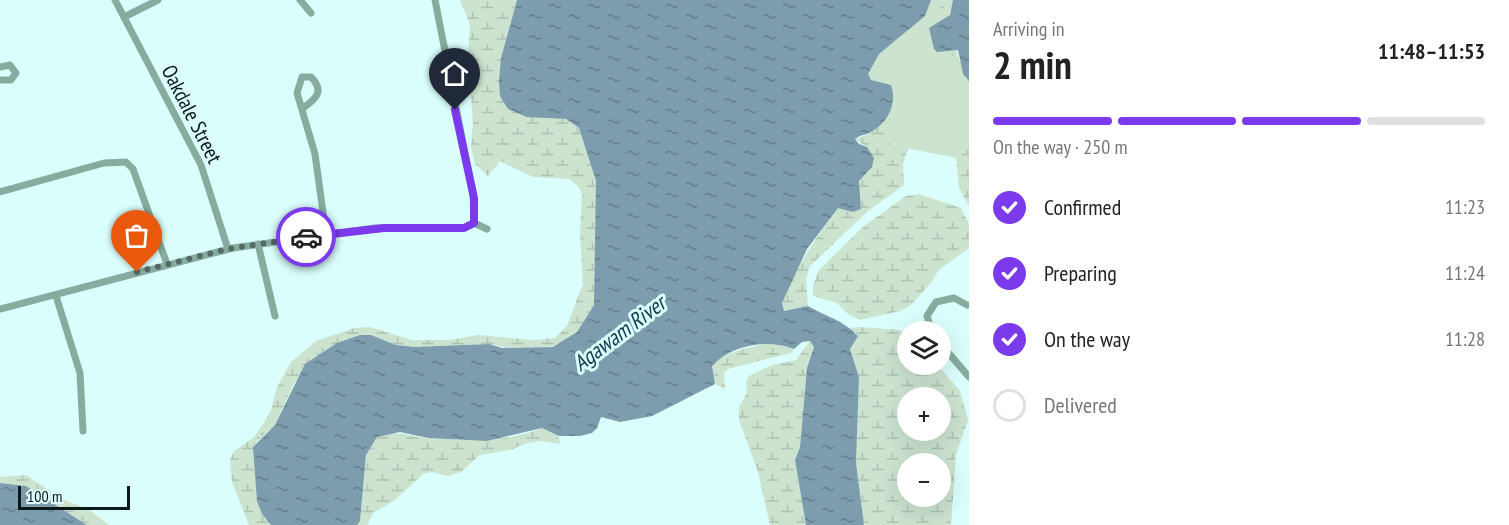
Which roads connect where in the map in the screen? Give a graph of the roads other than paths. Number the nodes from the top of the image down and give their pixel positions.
1 (115, 0) edge
2 (158, 0) edge
3 (300, 0) edge
4 (435, 0) edge
5 (311, 13) dead end
6 (124, 17) junction
7 (0, 67) edge
8 (0, 80) edge
9 (303, 108) dead end
10 (0, 192) edge
11 (474, 223) junction
12 (487, 229) dead end
13 (326, 234) junction
14 (258, 244) junction
15 (228, 249) junction
16 (167, 264) junction
17 (56, 296) junction
18 (967, 305) dead end
19 (0, 309) edge
20 (275, 316) dead end
21 (929, 321) edge
22 (951, 356) edge
23 (969, 376) edge
24 (83, 431) dead end

1 - 6 street, Oakdale Street
2 - 6 street
3 - 5 street
4 - 11 street
6 - 15 street, Oakdale Street
7 - 8 street
9 - 13 street
10 - 16 street
11 - 12 street
11 - 13 street
13 - 14 street
14 - 15 street
14 - 20 street
15 - 16 street
16 - 17 street
17 - 19 street
17 - 24 street
18 - 21 street
22 - 23 street

